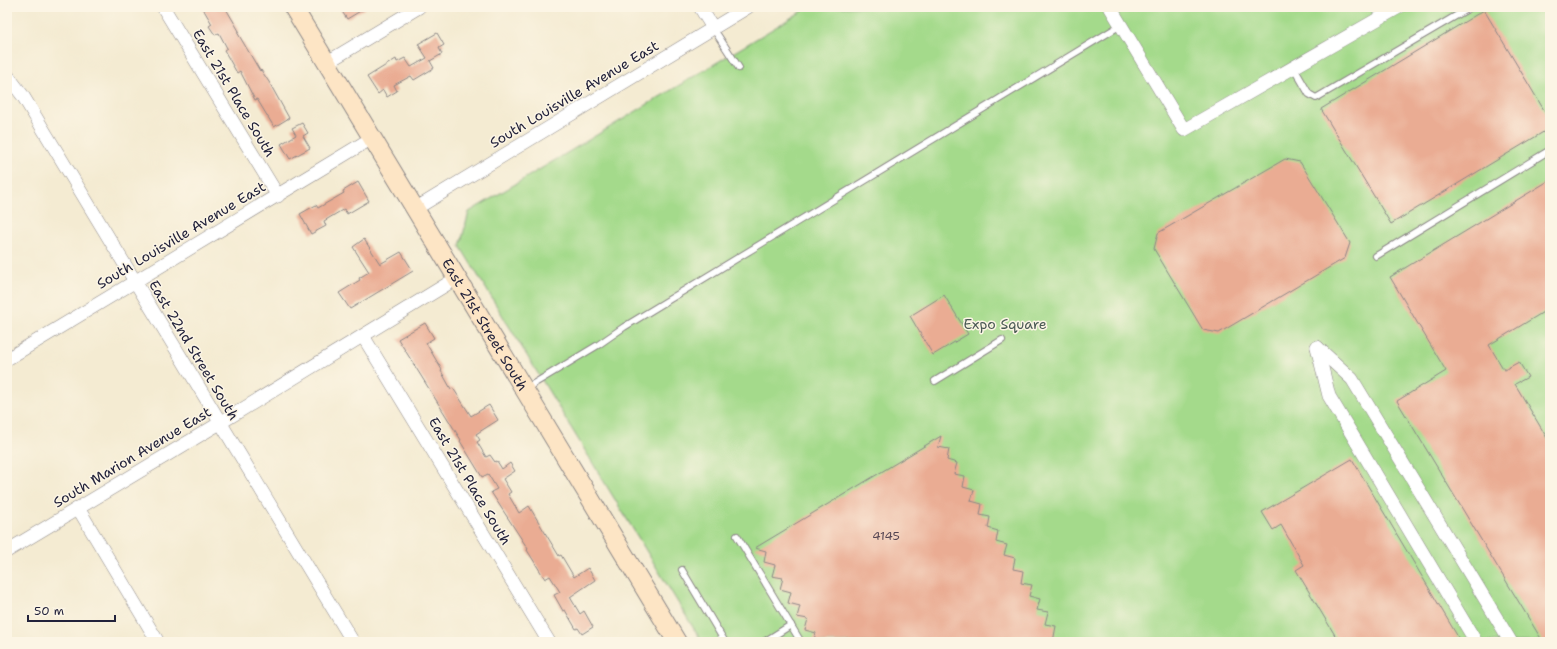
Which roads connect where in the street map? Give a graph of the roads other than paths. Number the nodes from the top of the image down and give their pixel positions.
1 (164, 7) edge
2 (293, 7) edge
3 (419, 7) edge
4 (700, 7) edge
5 (748, 7) edge
6 (1110, 7) edge
7 (1399, 7) edge
8 (1471, 7) edge
9 (1121, 25) junction
10 (713, 28) junction
11 (326, 63) junction
12 (739, 68) dead end
13 (1294, 68) junction
14 (7, 74) edge
15 (372, 138) junction
16 (1550, 150) edge
17 (278, 196) junction
18 (415, 209) junction
19 (1376, 256) dead end
20 (457, 278) junction
21 (135, 282) junction
22 (363, 336) junction
23 (1002, 340) dead end
24 (7, 359) edge
25 (935, 381) dead end
26 (525, 390) junction
27 (220, 423) junction
28 (78, 508) junction
29 (738, 536) dead end
30 (7, 551) edge
31 (682, 570) dead end
32 (791, 625) junction
33 (158, 642) edge
34 (353, 642) edge
35 (549, 642) edge
36 (677, 642) edge
37 (725, 642) edge
38 (764, 642) edge
39 (801, 642) edge
40 (1476, 642) edge
41 (1511, 642) edge

1 - 17 street, East 21st Place South
2 - 11 main road, East 21st Street South
3 - 11 street
4 - 10 street
5 - 10 street, South Louisville Avenue East
6 - 9 street
7 - 13 street
8 - 13 lane
9 - 13 street
9 - 26 lane
10 - 12 lane
10 - 18 street, South Louisville Avenue East
11 - 15 main road, East 21st Street South
14 - 21 street, East 22nd Street South
15 - 17 street, South Louisville Avenue East
15 - 18 main road, East 21st Street South
16 - 19 lane
17 - 21 street, South Louisville Avenue East
18 - 20 main road, East 21st Street South
20 - 22 street, South Marion Avenue East
20 - 26 main road, East 21st Street South
21 - 24 street, South Louisville Avenue East
21 - 27 street, East 22nd Street South
22 - 27 street, South Marion Avenue East
22 - 35 street, East 21st Place South
23 - 25 lane
26 - 36 main road, East 21st Street South
27 - 28 street, South Marion Avenue East
27 - 34 street, East 22nd Street South
28 - 30 street, South Marion Avenue East
28 - 33 street
29 - 32 lane
31 - 37 lane
32 - 38 lane
32 - 39 lane
40 - 41 street

